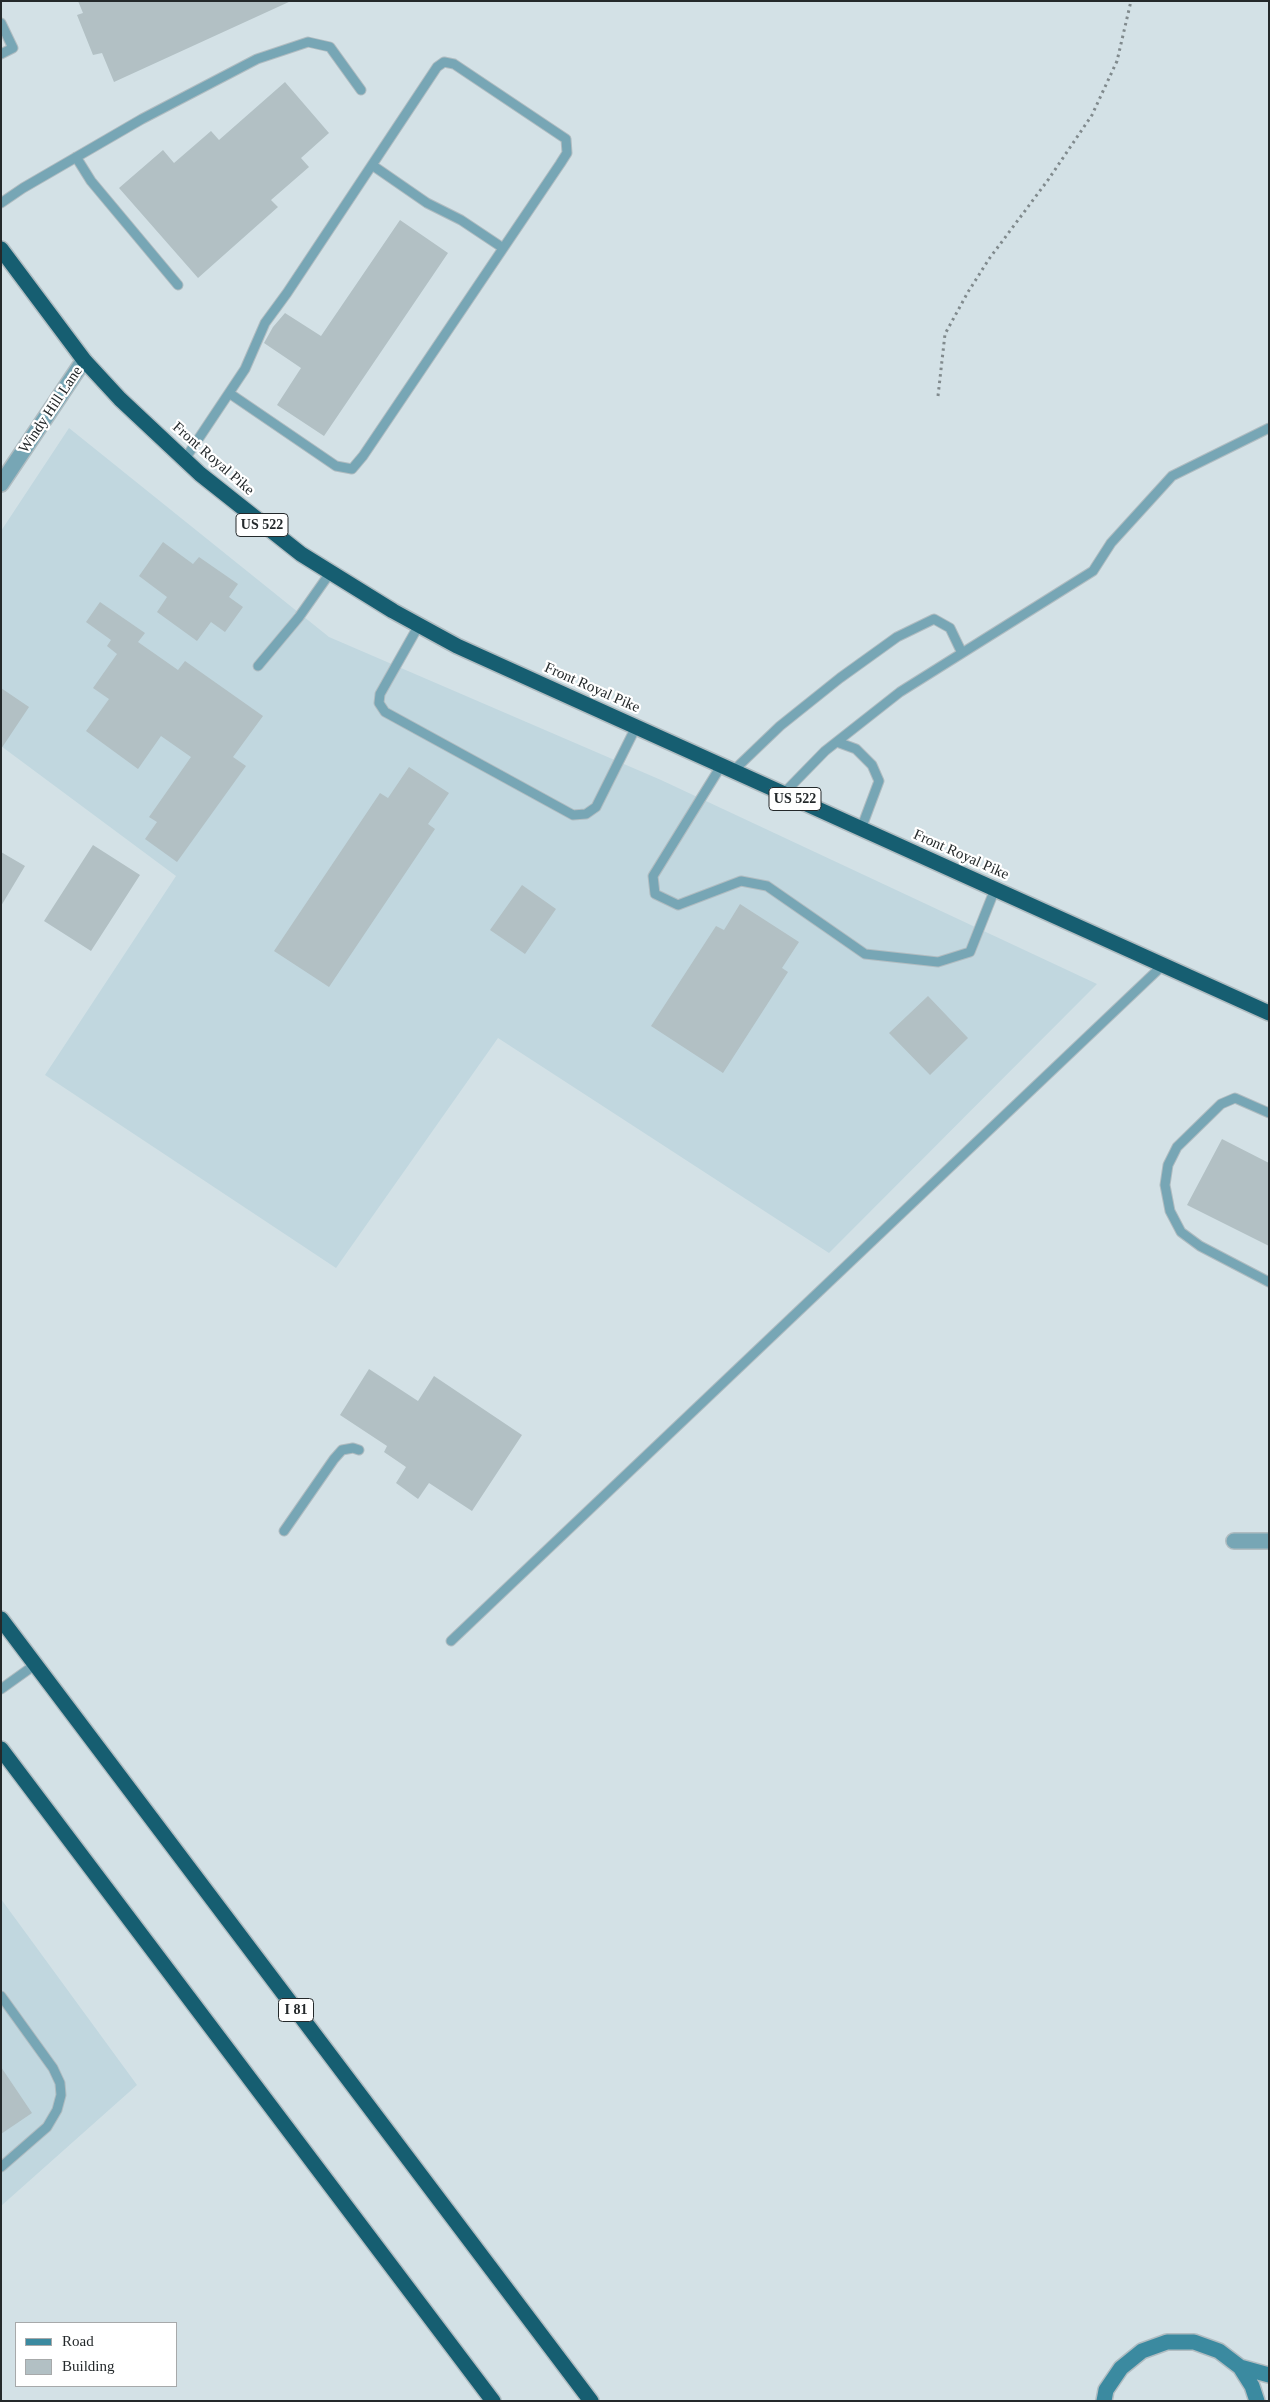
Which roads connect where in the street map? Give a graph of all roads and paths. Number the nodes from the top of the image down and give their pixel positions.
1 (1131, 1) edge
2 (1, 23) edge
3 (1, 54) edge
4 (361, 90) dead end
5 (76, 157) junction
6 (372, 165) junction
7 (1, 203) edge
8 (503, 248) junction
9 (1, 249) edge
10 (178, 285) dead end
11 (84, 360) junction
12 (229, 393) junction
13 (938, 396) dead end
14 (1269, 428) edge
15 (184, 459) junction
16 (1, 484) edge
17 (330, 573) junction
18 (419, 625) junction
19 (962, 653) junction
20 (258, 666) dead end
21 (636, 727) junction
22 (837, 742) junction
23 (727, 768) junction
24 (782, 794) junction
25 (861, 829) junction
26 (995, 889) junction
27 (1163, 965) junction
28 (1269, 1013) edge
29 (1269, 1113) edge
30 (1269, 1282) edge
31 (359, 1450) dead end
32 (284, 1531) dead end
33 (1234, 1541) dead end
34 (1269, 1541) edge
35 (1, 1619) edge
36 (451, 1641) dead end
37 (36, 1664) junction
38 (1, 1690) edge
39 (1, 1749) edge
40 (1, 1996) edge
41 (1, 2167) edge
42 (1240, 2367) junction
43 (1269, 2374) edge
44 (493, 2401) edge
45 (591, 2401) edge
46 (1104, 2401) edge
47 (1257, 2401) edge

1 - 13 path
2 - 3 lane
4 - 5 lane
5 - 7 lane
5 - 10 lane
6 - 8 lane
6 - 8 lane
6 - 12 lane
8 - 12 lane
9 - 11 highway, Front Royal Pike / US 522
11 - 15 highway, Front Royal Pike / US 522
11 - 16 street, Windy Hill Lane
12 - 15 lane
14 - 19 lane
15 - 17 highway, Front Royal Pike / US 522
17 - 18 highway, Front Royal Pike / US 522
17 - 20 lane
18 - 21 highway, Front Royal Pike / US 522
18 - 21 lane
19 - 22 lane
19 - 23 lane
21 - 23 highway, Front Royal Pike / US 522
22 - 24 lane
22 - 25 lane
23 - 24 highway, Front Royal Pike / US 522
23 - 26 lane
24 - 25 highway, Front Royal Pike / US 522
25 - 26 highway, Front Royal Pike / US 522
26 - 27 highway, Front Royal Pike / US 522
27 - 28 highway, Front Royal Pike / US 522
27 - 36 lane
29 - 30 lane
31 - 32 lane
33 - 34 street
35 - 37 highway, I 81
37 - 38 lane
37 - 45 highway, I 81
39 - 44 highway
40 - 41 lane
42 - 43 main road
42 - 46 main road
42 - 47 main road

